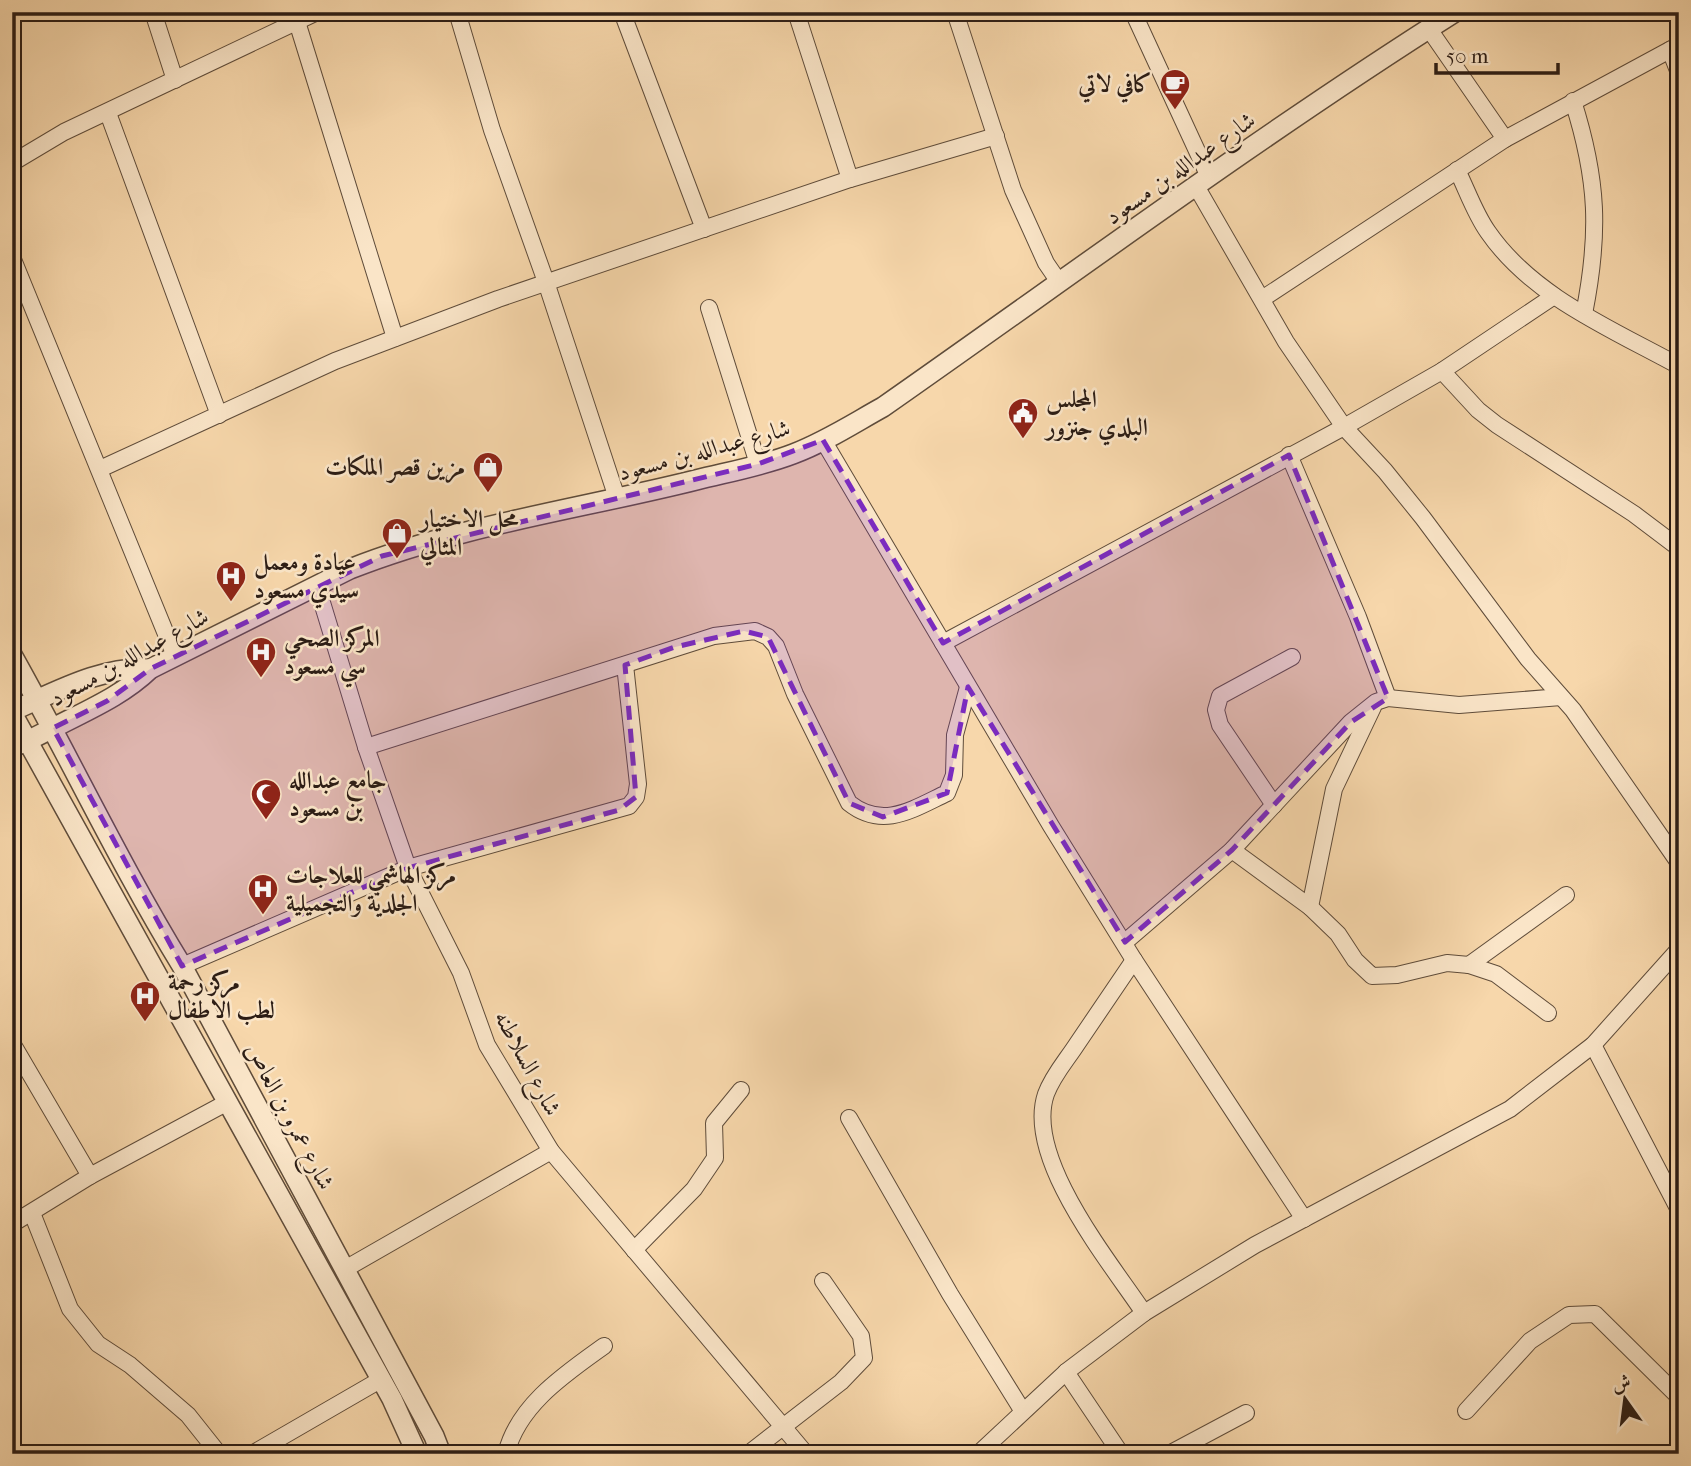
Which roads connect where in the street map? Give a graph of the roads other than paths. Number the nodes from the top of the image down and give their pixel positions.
1 (153, 12) edge
2 (317, 12) edge
3 (457, 12) edge
4 (622, 12) edge
5 (796, 12) edge
6 (955, 12) edge
7 (1133, 12) edge
8 (1455, 12) edge
9 (296, 17) edge
10 (1429, 29) junction
11 (1674, 47) edge
12 (1679, 73) edge
13 (175, 80) junction
14 (1573, 101) junction
15 (108, 113) junction
16 (996, 136) junction
17 (1505, 139) junction
18 (12, 163) edge
19 (1457, 170) junction
20 (850, 179) junction
21 (1203, 182) junction
22 (704, 229) junction
23 (12, 257) edge
24 (546, 282) junction
25 (1059, 282) junction
26 (1554, 296) junction
27 (1262, 299) junction
28 (709, 308) dead end
29 (1584, 314) junction
30 (395, 338) junction
31 (1679, 366) edge
32 (1441, 371) junction
33 (219, 415) junction
34 (1344, 427) junction
35 (823, 440) junction
36 (1289, 455) junction
37 (758, 464) junction
38 (100, 469) junction
39 (617, 499) junction
40 (1679, 548) edge
41 (317, 586) junction
42 (943, 643) junction
43 (12, 655) edge
44 (175, 656) junction
45 (1293, 657) dead end
46 (625, 665) junction
47 (150, 669) junction
48 (968, 687) junction
49 (1560, 697) junction
50 (37, 700) junction
51 (1382, 700) junction
52 (12, 712) edge
53 (53, 728) junction
54 (21, 744) edge
55 (366, 747) junction
56 (1274, 805) junction
57 (1232, 850) junction
58 (1679, 863) edge
59 (408, 868) junction
60 (1566, 895) dead end
61 (1310, 907) junction
62 (1125, 942) junction
63 (1679, 949) edge
64 (1134, 960) junction
65 (1469, 965) junction
66 (182, 966) junction
67 (1548, 1013) dead end
68 (12, 1043) edge
69 (1593, 1045) junction
70 (741, 1090) dead end
71 (226, 1103) junction
72 (849, 1118) dead end
73 (551, 1151) junction
74 (90, 1176) junction
75 (1679, 1210) edge
76 (32, 1213) junction
77 (1304, 1219) junction
78 (12, 1224) edge
79 (634, 1250) junction
80 (345, 1269) junction
81 (823, 1281) dead end
82 (1144, 1313) junction
83 (604, 1346) dead end
84 (1066, 1372) junction
85 (380, 1380) junction
86 (1678, 1395) edge
87 (1022, 1410) junction
88 (1466, 1411) dead end
89 (1246, 1413) dead end
90 (783, 1426) junction
91 (219, 1454) edge
92 (252, 1454) edge
93 (417, 1454) edge
94 (441, 1454) edge
95 (506, 1454) edge
96 (748, 1454) edge
97 (806, 1454) edge
98 (978, 1454) edge
99 (1121, 1454) edge
100 (1168, 1454) edge

1 - 13 street
2 - 9 street
3 - 24 street
4 - 22 street
5 - 20 street
6 - 16 street
7 - 21 street
8 - 10 street, شارع عبدالله بن مسعود
9 - 13 street
9 - 30 street
10 - 17 street
10 - 21 street, شارع عبدالله بن مسعود
11 - 12 street
11 - 14 street
13 - 15 street
14 - 17 street
14 - 29 street
15 - 18 street
15 - 33 street
16 - 20 street
16 - 25 street
17 - 19 street
19 - 26 street
19 - 27 street
20 - 22 street
21 - 25 street, شارع عبدالله بن مسعود
21 - 27 street
22 - 24 street
23 - 38 street
24 - 30 street
24 - 39 street
25 - 35 street, شارع عبدالله بن مسعود
26 - 29 street
26 - 32 street
27 - 34 street
28 - 37 street
29 - 31 street
30 - 33 street
32 - 34 street
32 - 40 street
33 - 38 street
34 - 36 street
34 - 49 street
35 - 37 street, شارع عبدالله بن مسعود
35 - 42 street
36 - 42 street
36 - 51 street
37 - 39 street, شارع عبدالله بن مسعود
38 - 44 street
39 - 41 street, شارع عبدالله بن مسعود
41 - 44 street, شارع عبدالله بن مسعود
41 - 55 street, شارع السلاطنه
42 - 48 street
43 - 50 street, شارع عمرو بن العاص
44 - 47 street, شارع عبدالله بن مسعود
45 - 56 street
46 - 48 street
46 - 55 street
46 - 59 street
47 - 50 street
47 - 53 street, شارع عبدالله بن مسعود
48 - 62 street
49 - 51 street
49 - 58 street
50 - 52 street
50 - 53 street, شارع عمرو بن العاص
51 - 56 street
51 - 61 street
52 - 54 street
53 - 54 street, شارع عبدالله بن مسعود
53 - 66 street, شارع عمرو بن العاص
54 - 71 street
55 - 59 street, شارع السلاطنه
56 - 57 street
57 - 61 street
57 - 62 street
59 - 66 street
59 - 73 street, شارع السلاطنه
60 - 65 street
61 - 65 street
62 - 64 street
63 - 69 street
64 - 77 street
64 - 82 street
65 - 67 street
66 - 80 street, شارع عمرو بن العاص
68 - 74 street
69 - 75 street
69 - 77 street
70 - 79 street
71 - 74 street
71 - 85 street
72 - 87 street
73 - 79 street, شارع السلاطنه
73 - 80 street
74 - 76 street
76 - 78 street
76 - 91 street
77 - 82 street
79 - 90 street, شارع السلاطنه
80 - 94 street, شارع عمرو بن العاص
81 - 90 street
82 - 84 street
83 - 95 street
84 - 87 street
84 - 99 street
85 - 92 street
85 - 93 street
86 - 88 street
87 - 98 street
89 - 100 street
90 - 96 street
90 - 97 street, شارع السلاطنه

